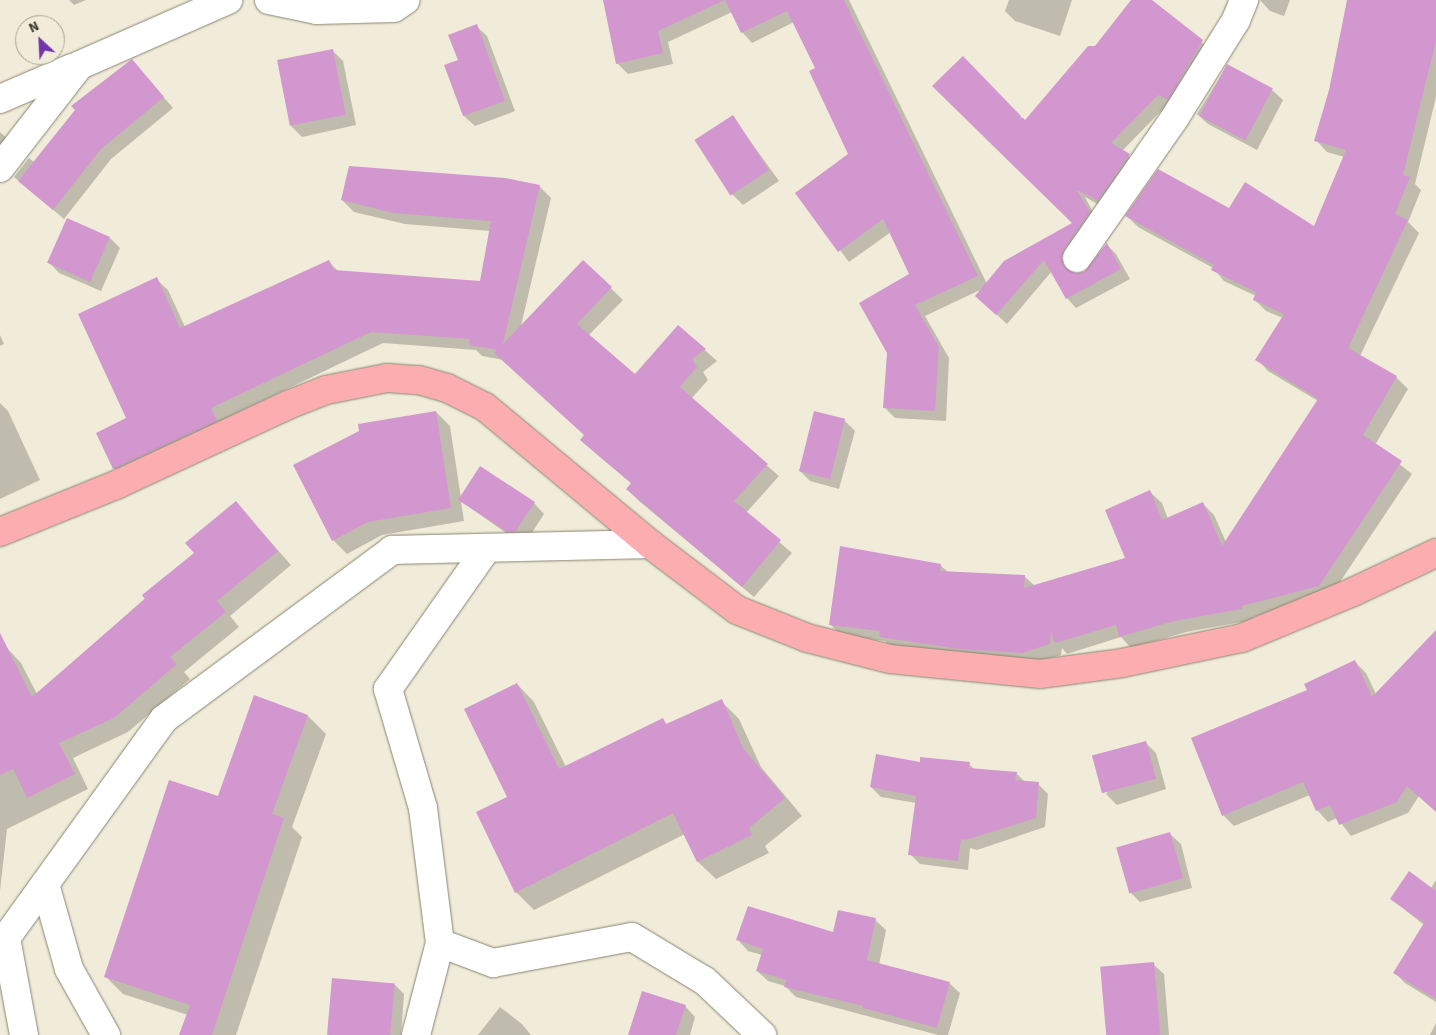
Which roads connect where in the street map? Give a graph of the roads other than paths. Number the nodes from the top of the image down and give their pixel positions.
1 (228, 0) edge
2 (269, 0) edge
3 (406, 0) edge
4 (1244, 0) edge
5 (80, 64) junction
6 (0, 99) edge
7 (0, 168) edge
8 (1077, 258) dead end
9 (0, 532) edge
10 (650, 544) junction
11 (488, 548) junction
12 (1436, 553) edge
13 (45, 884) junction
14 (440, 943) junction
15 (24, 1035) edge
16 (106, 1035) edge
17 (416, 1035) edge
18 (762, 1035) edge

1 - 5 street
2 - 3 street
4 - 8 street
5 - 6 street
5 - 7 street
9 - 10 highway
10 - 11 street
10 - 12 highway
11 - 13 street
11 - 14 street
13 - 15 street
13 - 16 street
14 - 17 street
14 - 18 street

